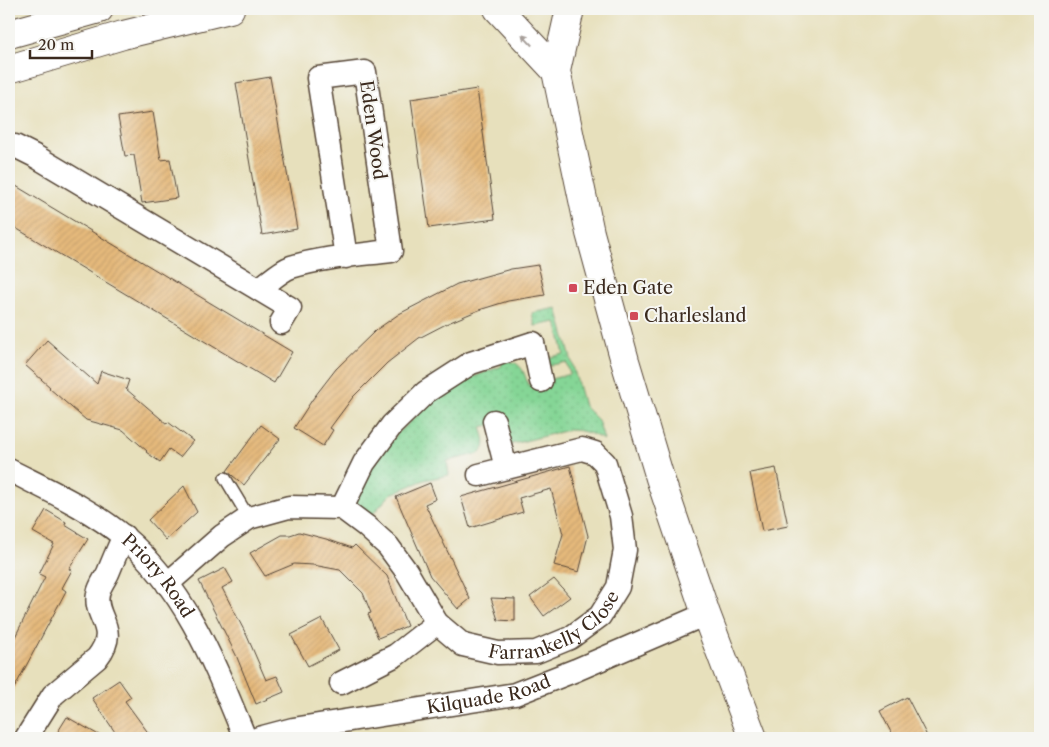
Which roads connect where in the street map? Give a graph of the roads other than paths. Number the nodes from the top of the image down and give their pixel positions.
1 (99, 9) edge
2 (230, 9) edge
3 (498, 9) edge
4 (570, 9) edge
5 (9, 34) edge
6 (9, 68) edge
7 (556, 71) junction
8 (9, 146) edge
9 (346, 257) junction
10 (259, 289) junction
11 (281, 323) dead end
12 (541, 380) dead end
13 (494, 421) dead end
14 (506, 468) junction
15 (9, 470) edge
16 (479, 475) dead end
17 (224, 478) dead end
18 (342, 508) junction
19 (249, 518) junction
20 (124, 536) junction
21 (167, 584) junction
22 (706, 614) junction
23 (437, 623) junction
24 (341, 682) dead end
25 (26, 738) edge
26 (245, 738) edge
27 (258, 738) edge
28 (753, 738) edge

1 - 5 main road
2 - 6 main road
7 -> 3 main road
4 - 7 main road
7 - 22 main road
8 - 10 street
9 - 9 street, Eden Wood
9 - 10 street, Eden Wood
10 - 11 street
12 - 18 street
13 - 14 street
14 - 16 street, Farrankelly Close
14 - 23 street, Farrankelly Close
15 - 20 street, Priory Road
17 - 19 lane
18 - 19 street
18 - 23 street, Farrankelly Close
19 - 21 street
20 - 21 street, Priory Road
20 - 25 street
21 - 26 street, Priory Road
22 - 27 street, Kilquade Road
22 - 28 main road
23 - 24 street

